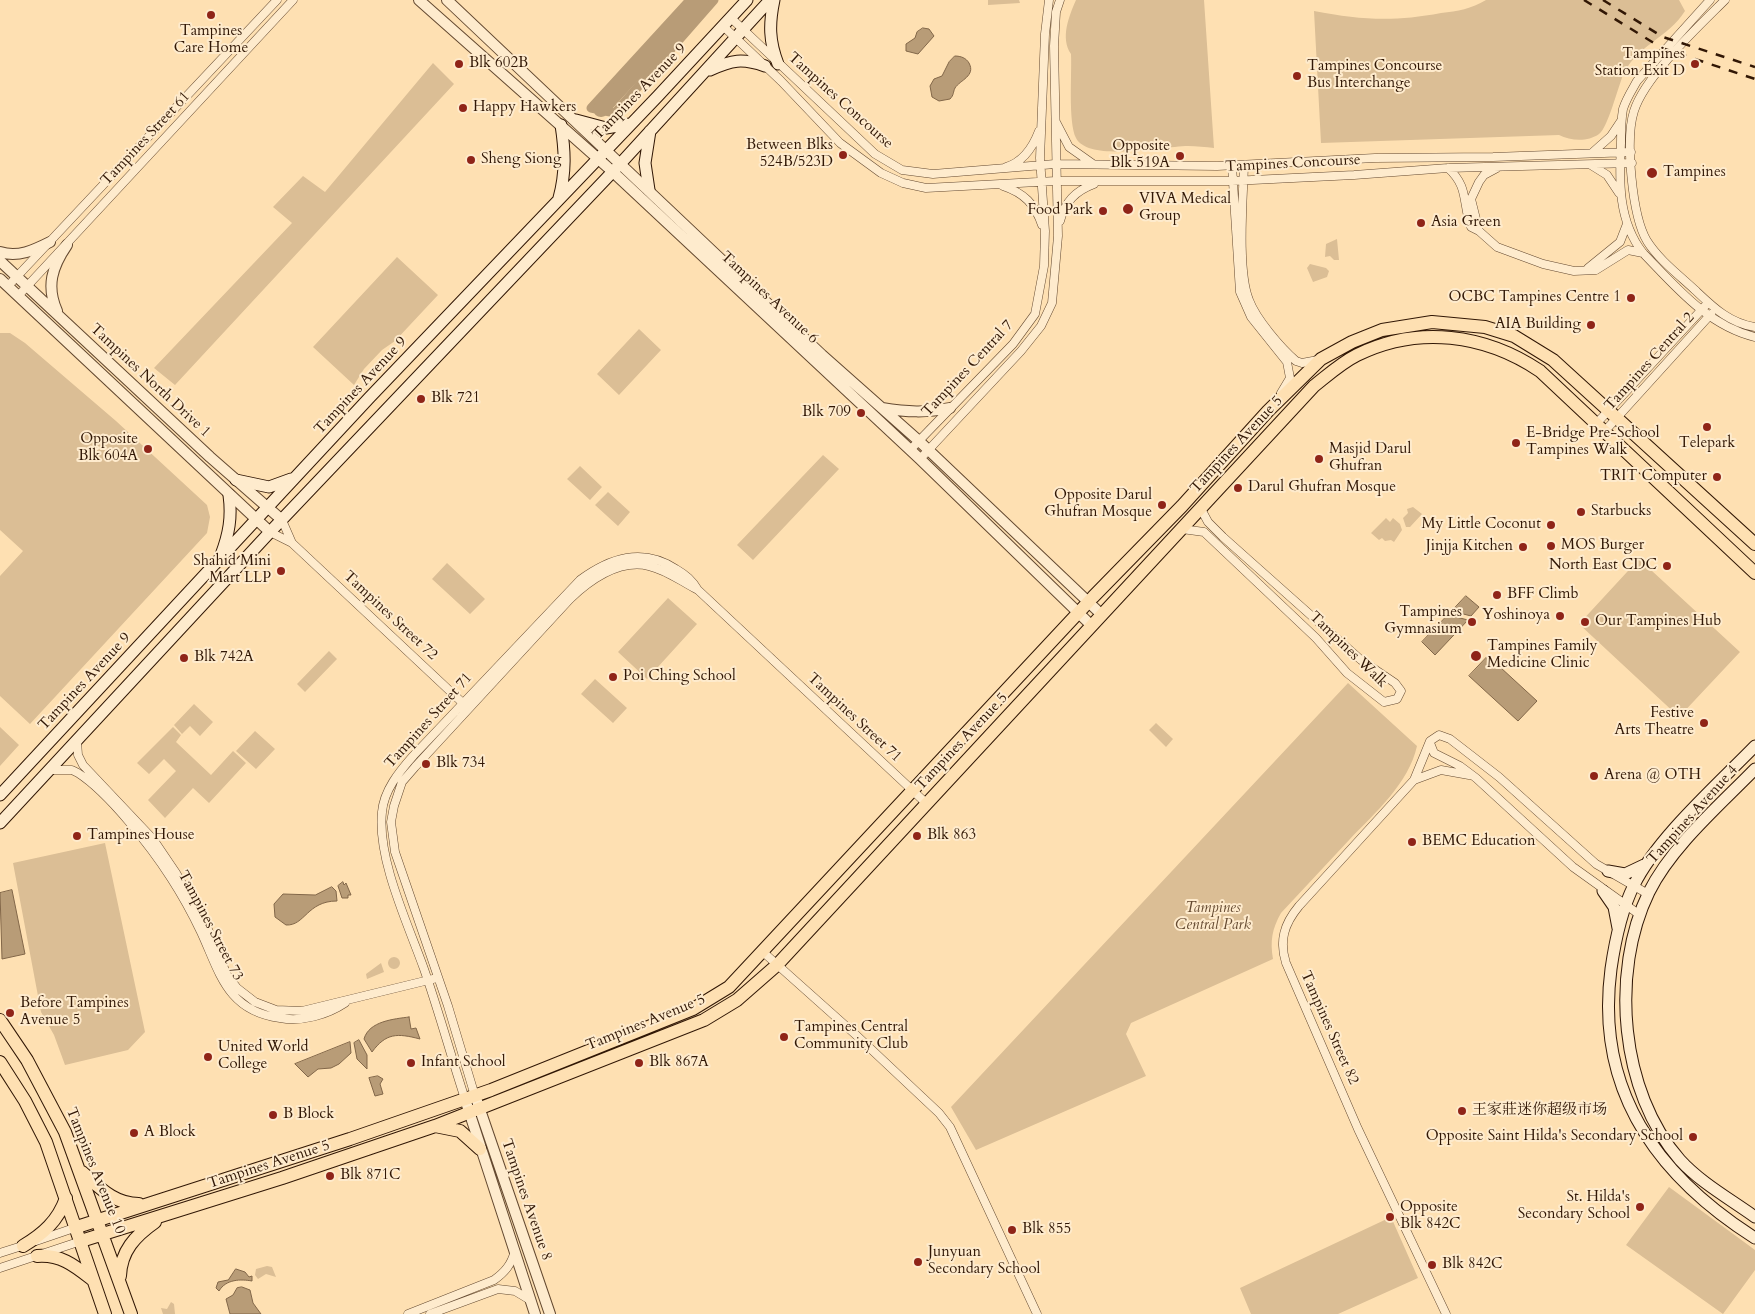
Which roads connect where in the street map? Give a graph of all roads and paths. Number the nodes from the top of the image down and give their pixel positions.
1 (277, 0) edge
2 (293, 0) edge
3 (419, 0) edge
4 (447, 0) edge
5 (747, 0) edge
6 (770, 0) edge
7 (774, 0) edge
8 (1049, 0) edge
9 (1060, 0) edge
10 (1706, 1) edge
11 (1721, 1) edge
12 (1714, 12) junction
13 (727, 22) junction
14 (740, 34) junction
15 (778, 64) junction
16 (765, 66) junction
17 (705, 72) junction
18 (1054, 118) junction
19 (1622, 119) junction
20 (576, 120) junction
21 (1042, 123) junction
22 (632, 124) junction
23 (561, 125) junction
24 (650, 130) junction
25 (606, 149) junction
26 (1620, 151) junction
27 (1593, 152) junction
28 (1632, 152) junction
29 (598, 158) junction
30 (621, 163) junction
31 (1620, 163) junction
32 (1632, 163) junction
33 (1055, 164) junction
34 (1041, 165) junction
35 (1095, 165) junction
36 (1244, 165) junction
37 (1591, 165) junction
38 (1232, 166) junction
39 (1499, 167) junction
40 (1448, 168) junction
41 (992, 171) junction
42 (613, 172) junction
43 (1244, 180) junction
44 (1056, 181) junction
45 (1232, 181) junction
46 (1042, 182) junction
47 (1100, 182) junction
48 (996, 184) junction
49 (649, 190) junction
50 (1620, 195) junction
51 (558, 200) junction
52 (1627, 224) junction
53 (1479, 230) junction
54 (1058, 231) junction
55 (1045, 232) junction
56 (50, 242) junction
57 (66, 245) junction
58 (0, 252) edge
59 (1643, 253) junction
60 (0, 261) edge
61 (1588, 268) junction
62 (17, 277) junction
63 (0, 279) edge
64 (8, 286) junction
65 (28, 286) junction
66 (18, 296) junction
67 (1708, 302) junction
68 (1716, 309) junction
69 (1702, 310) junction
70 (58, 315) junction
71 (1709, 317) junction
72 (1755, 327) edge
73 (1755, 337) edge
74 (1321, 359) junction
75 (881, 408) junction
76 (950, 408) junction
77 (1268, 411) junction
78 (1613, 415) junction
79 (1600, 428) junction
80 (919, 441) junction
81 (910, 450) junction
82 (929, 450) junction
83 (920, 459) junction
84 (297, 476) junction
85 (236, 480) junction
86 (230, 495) junction
87 (1182, 506) junction
88 (268, 507) junction
89 (1201, 508) junction
90 (256, 520) junction
91 (282, 520) junction
92 (1182, 529) junction
93 (270, 532) junction
94 (292, 543) junction
95 (1755, 544) edge
96 (219, 561) junction
97 (1755, 573) edge
98 (1088, 602) junction
99 (1078, 613) junction
100 (1102, 615) junction
101 (1092, 626) junction
102 (465, 706) junction
103 (76, 741) junction
104 (1430, 741) junction
105 (1755, 746) edge
106 (1755, 768) edge
107 (49, 770) junction
108 (1476, 778) junction
109 (1414, 780) junction
110 (913, 791) junction
111 (0, 795) edge
112 (927, 804) junction
113 (0, 823) edge
114 (1647, 863) junction
115 (1608, 872) junction
116 (1634, 886) junction
117 (1603, 891) junction
118 (1648, 894) junction
119 (1625, 906) junction
120 (1640, 915) junction
121 (1618, 932) junction
122 (763, 952) junction
123 (777, 965) junction
124 (437, 979) junction
125 (428, 980) junction
126 (350, 1001) junction
127 (0, 1020) edge
128 (0, 1062) edge
129 (472, 1104) junction
130 (435, 1126) junction
131 (480, 1149) junction
132 (80, 1170) junction
133 (66, 1198) junction
134 (146, 1204) junction
135 (165, 1215) junction
136 (1755, 1217) edge
137 (98, 1220) junction
138 (77, 1227) junction
139 (104, 1234) junction
140 (1755, 1238) edge
141 (81, 1241) junction
142 (23, 1246) junction
143 (515, 1251) junction
144 (0, 1253) edge
145 (37, 1256) junction
146 (0, 1268) edge
147 (93, 1280) junction
148 (120, 1280) junction
149 (473, 1289) junction
150 (476, 1297) junction
151 (530, 1300) junction
152 (105, 1314) edge
153 (132, 1314) edge
154 (408, 1314) edge
155 (430, 1314) edge
156 (535, 1314) edge
157 (550, 1314) edge
158 (1037, 1314) edge
159 (1446, 1314) edge

1 - 56 street, Tampines Street 61
2 - 57 street, Tampines Street 61
3 - 23 street, Tampines Avenue 6
4 - 20 street, Tampines Avenue 6
5 - 13 main road, Tampines Avenue 9
6 - 14 main road
7 - 15 main road
8 - 21 street, Tampines Central 7
9 - 18 street, Tampines Central 7
10 - 12 street
10 - 19 street
11 - 12 street
12 - 28 street
13 - 14 street, Tampines Concourse
13 - 14 street, Tampines Concourse
13 - 22 main road, Tampines Avenue 9
14 - 15 street, Tampines Concourse
14 - 16 street, Tampines Concourse
14 - 17 main road
15 - 41 street, Tampines Concourse
16 - 17 main road
16 - 48 street, Tampines Concourse
17 - 24 main road
18 - 33 street, Tampines Central 7
18 - 35 street
19 - 26 street
19 - 27 street
20 - 22 main road
20 - 25 street, Tampines Avenue 6
21 - 34 street, Tampines Central 7
21 - 41 street, Tampines Central 7
22 - 25 main road, Tampines Avenue 9
23 - 29 street, Tampines Avenue 6
23 - 51 main road
24 - 30 main road
24 - 49 main road
25 - 29 main road, Tampines Avenue 9
25 - 30 street, Tampines Avenue 6
26 - 27 street, Tampines Concourse
26 - 28 street, Tampines Concourse
26 - 31 street
27 - 36 street, Tampines Concourse
28 - 32 street
29 - 42 street, Tampines Avenue 6
29 - 51 main road, Tampines Avenue 9
30 - 42 main road
30 - 49 street, Tampines Avenue 6
31 - 32 street, Tampines Concourse
31 - 37 street, Tampines Concourse
31 - 50 street
32 - 67 street
33 - 34 street, Tampines Concourse
33 - 35 street, Tampines Concourse
33 - 44 street, Tampines Central 7
34 - 41 street, Tampines Concourse
34 - 46 street, Tampines Central 7
35 - 38 street, Tampines Concourse
36 - 38 street, Tampines Concourse
36 - 43 street
37 - 39 street, Tampines Concourse
37 - 50 street
38 - 45 street
39 - 40 street, Tampines Concourse
39 - 53 street
40 - 43 street, Tampines Concourse
40 - 53 street
42 - 81 street, Tampines Avenue 6
42 - 91 main road
43 - 45 street, Tampines Concourse
43 - 74 street
44 - 46 street, Tampines Concourse
44 - 47 street, Tampines Concourse
44 - 54 street, Tampines Central 7
45 - 47 street, Tampines Concourse
45 - 77 street
46 - 48 street, Tampines Concourse
46 - 55 street, Tampines Central 7
47 - 54 street, Tampines Central 7
48 - 55 street, Tampines Concourse
49 - 75 street, Tampines Avenue 6
50 - 52 street
51 - 84 main road, Tampines Avenue 9
52 - 59 street
52 - 61 street
53 - 61 street
54 - 82 street, Tampines Central 7
55 - 76 street, Tampines Central 7
56 - 58 street
56 - 62 street, Tampines Street 61
57 - 65 street, Tampines Street 61
57 - 70 street
59 - 61 street
59 - 69 street
60 - 62 street, Tampines North Drive 1
62 - 64 street, Tampines Street 61
62 - 65 street, Tampines North Drive 1
63 - 64 street, Tampines North Drive 1
64 - 66 street, Tampines North Drive 1
65 - 66 street, Tampines Street 61
65 - 70 street, Tampines North Drive 1
66 - 86 street, Tampines North Drive 1
67 - 68 street
67 - 69 street, Tampines Central 2
68 - 71 street, Tampines Central 2
68 - 72 street
69 - 71 street
69 - 78 street, Tampines Central 2
70 - 85 street, Tampines North Drive 1
71 - 73 street
71 - 78 street, Tampines Central 2
74 - 77 main road, Tampines Avenue 5
74 - 78 main road, Tampines Avenue 5
75 - 76 street
75 - 80 street, Tampines Avenue 6
76 - 80 street, Tampines Central 7
77 - 87 main road, Tampines Avenue 5
78 - 79 street, Tampines Central 2
78 - 79 street, Tampines Central 2
78 - 95 main road, Tampines Avenue 5
79 - 89 main road, Tampines Avenue 5
79 - 97 main road, Tampines Avenue 5
80 - 81 street, Tampines Central 7
80 - 82 street, Tampines Avenue 6
81 - 83 street, Tampines Avenue 6
82 - 83 street, Tampines Central 7
82 - 98 street, Tampines Avenue 6
83 - 99 street, Tampines Avenue 6
84 - 85 main road
84 - 88 main road, Tampines Avenue 9
85 - 88 street, Tampines North Drive 1
86 - 90 street, Tampines North Drive 1
86 - 96 main road
87 - 89 main road
87 - 98 main road, Tampines Avenue 5
88 - 90 main road, Tampines Avenue 9
88 - 91 street, Tampines North Drive 1
89 - 92 main road, Tampines Avenue 5
89 - 92 street, Tampines Walk
90 - 93 street, Tampines North Drive 1
90 - 96 main road, Tampines Avenue 9
91 - 93 main road
91 - 94 street, Tampines Street 72
92 - 100 main road, Tampines Avenue 5
93 - 94 street, Tampines Street 72
93 - 103 main road
94 - 102 street, Tampines Street 72
96 - 111 main road, Tampines Avenue 9
98 - 99 main road, Tampines Avenue 5
98 - 100 street, Tampines Avenue 6
99 - 101 street, Tampines Avenue 6
99 - 110 main road, Tampines Avenue 5
100 - 101 main road, Tampines Avenue 5
101 - 112 main road, Tampines Avenue 5
102 - 110 street, Tampines Street 71
102 - 124 street, Tampines Street 71
102 - 125 street, Tampines Street 71
103 - 107 main road
103 - 126 street, Tampines Street 73
104 - 108 street, Tampines Street 82
104 - 109 street, Tampines Street 82
104 - 115 street
105 - 114 main road, Tampines Avenue 4
106 - 118 main road, Tampines Avenue 4
107 - 113 main road
107 - 126 street, Tampines Street 73
108 - 109 street, Tampines Street 82
108 - 117 street, Tampines Street 82
109 - 159 street, Tampines Street 82
110 - 112 street, Tampines Street 71
110 - 122 main road, Tampines Avenue 5
112 - 123 main road, Tampines Avenue 5
114 - 115 main road
114 - 116 main road, Tampines Avenue 4
115 - 116 street
116 - 118 street
116 - 119 main road, Tampines Avenue 4
117 - 119 street, Tampines Street 82
117 - 121 main road
118 - 120 main road, Tampines Avenue 4
119 - 120 street, Tampines Street 82
119 - 121 main road, Tampines Avenue 4
120 - 136 main road, Tampines Avenue 4
121 - 140 main road, Tampines Avenue 4
122 - 123 street
122 - 129 main road, Tampines Avenue 5
123 - 129 main road, Tampines Avenue 5
123 - 158 street
124 - 125 street, Tampines Street 73
124 - 129 street, Tampines Street 71
125 - 126 street, Tampines Street 73
125 - 129 street, Tampines Street 71
127 - 132 main road, Tampines Avenue 10
128 - 133 main road
129 - 130 main road, Tampines Avenue 5
129 - 131 street, Tampines Avenue 8
129 - 134 main road, Tampines Avenue 5
129 - 157 street, Tampines Avenue 8
130 - 131 main road
130 - 135 main road, Tampines Avenue 5
131 - 143 street, Tampines Avenue 8
132 - 134 main road
132 - 137 main road, Tampines Avenue 10
133 - 138 main road
133 - 142 main road
134 - 137 main road, Tampines Avenue 5
135 - 139 main road, Tampines Avenue 5
135 - 148 main road
137 - 138 main road, Tampines Avenue 5
137 - 139 main road, Tampines Avenue 10
138 - 141 main road
138 - 142 street
139 - 141 main road, Tampines Avenue 5
139 - 148 main road, Tampines Avenue 10
141 - 145 street
141 - 147 main road
142 - 144 street
143 - 149 street
143 - 151 street, Tampines Avenue 8
145 - 146 street
145 - 147 main road
147 - 152 main road
148 - 153 main road, Tampines Avenue 10
149 - 150 street
149 - 154 street
150 - 151 street
150 - 155 street
151 - 156 street, Tampines Avenue 8

